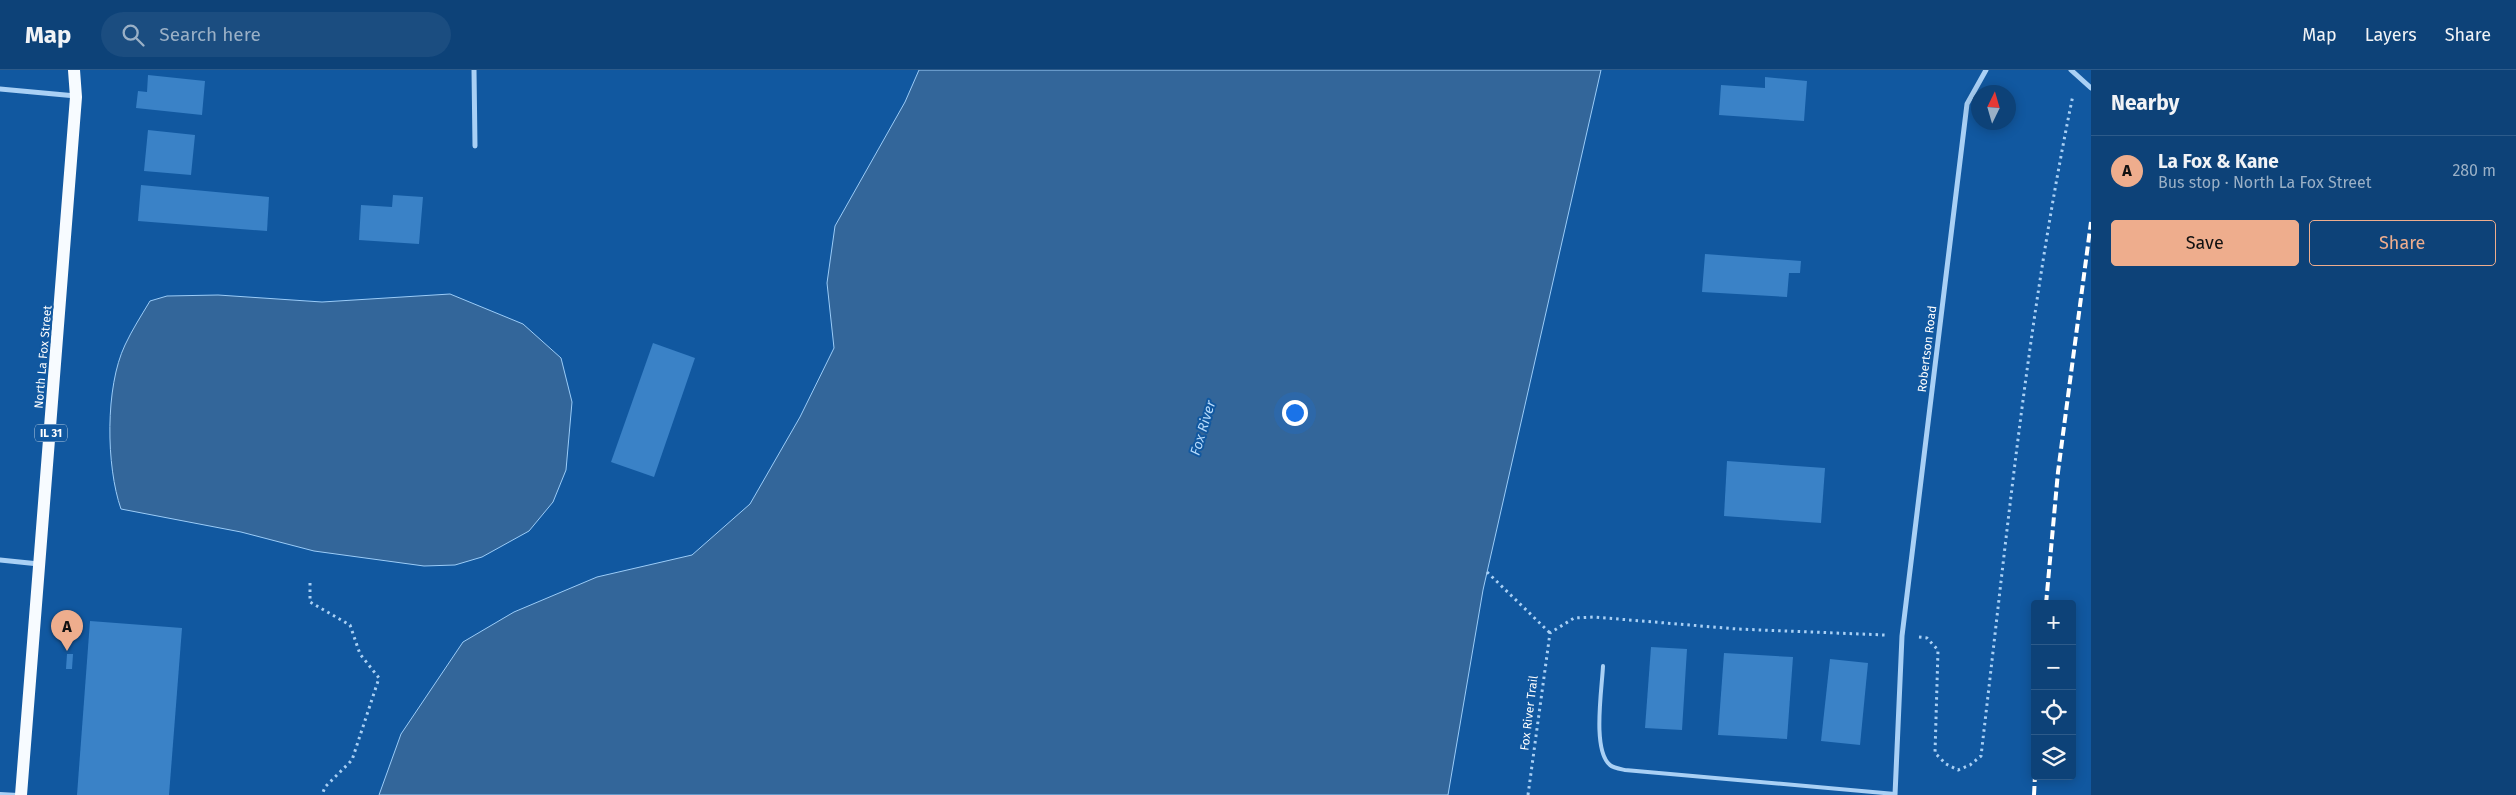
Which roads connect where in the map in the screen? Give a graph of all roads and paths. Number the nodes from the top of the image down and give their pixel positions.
1 (74, 70) edge
2 (474, 70) edge
3 (1986, 70) edge
4 (2071, 70) edge
5 (2091, 88) edge
6 (0, 89) edge
7 (76, 96) junction
8 (475, 146) dead end
9 (0, 560) edge
10 (40, 564) junction
11 (1487, 572) dead end
12 (310, 583) dead end
13 (1603, 666) dead end
14 (0, 794) edge
15 (1894, 794) edge
16 (20, 795) edge
17 (322, 795) edge
18 (1528, 795) edge

1 - 7 main road, North La Fox Street / IL 31
2 - 8 street
3 - 15 street, Robertson Road
4 - 5 street
6 - 7 street
7 - 10 main road, North La Fox Street / IL 31
9 - 10 street
10 - 16 main road, North La Fox Street / IL 31
11 - 18 path, Fox River Trail
12 - 17 path
13 - 15 lane
14 - 16 lane

